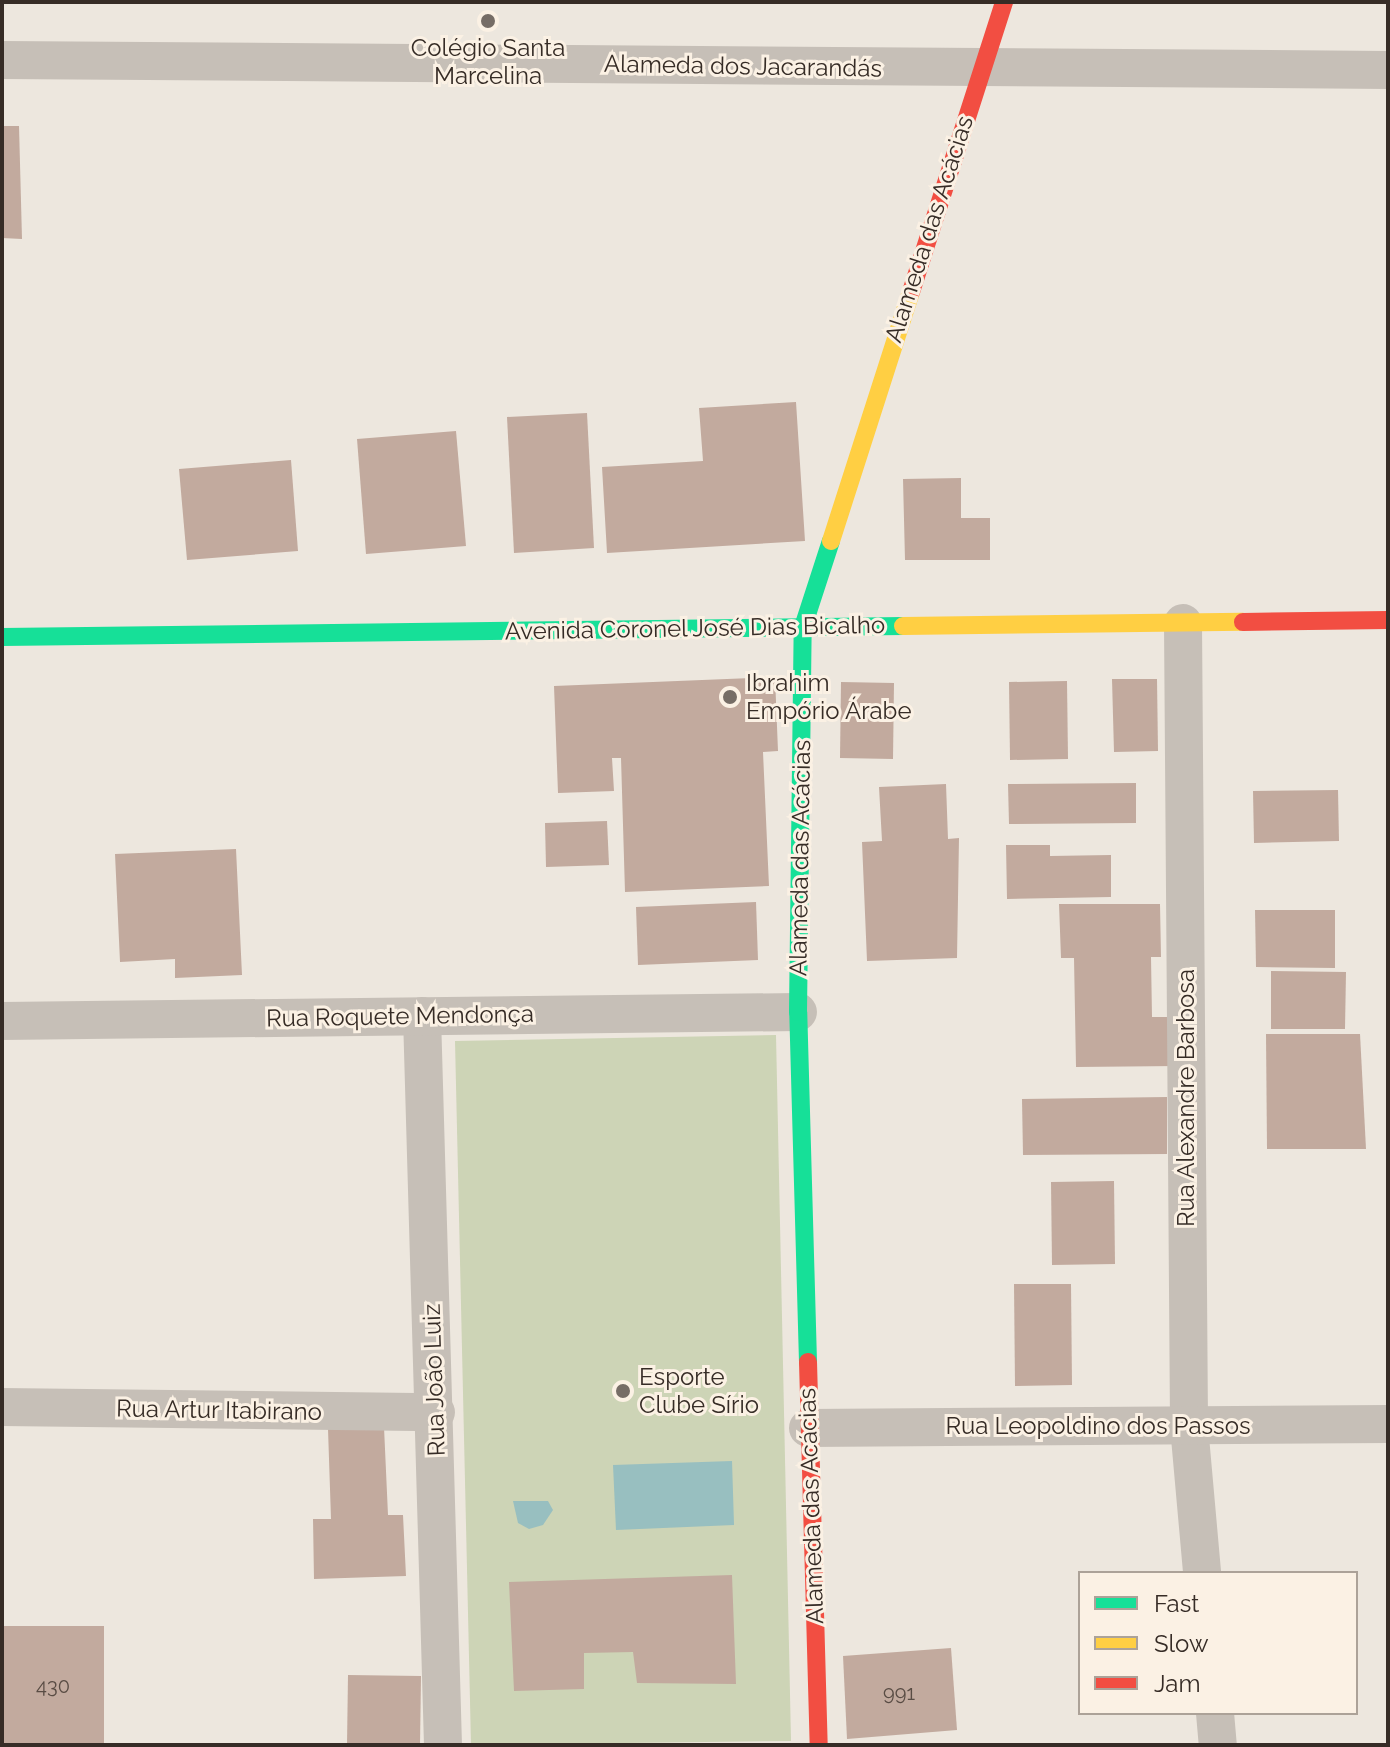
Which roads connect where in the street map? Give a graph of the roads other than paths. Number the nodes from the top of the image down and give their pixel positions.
1 (1004, 2) edge
2 (2, 60) edge
3 (980, 68) junction
4 (1388, 70) edge
5 (1388, 620) edge
6 (1183, 623) junction
7 (803, 627) junction
8 (2, 637) edge
9 (798, 1012) junction
10 (422, 1016) junction
11 (2, 1021) edge
12 (2, 1407) edge
13 (436, 1412) junction
14 (1388, 1424) edge
15 (1189, 1426) junction
16 (808, 1428) junction
17 (1202, 1571) edge
18 (1215, 1715) edge
19 (443, 1745) edge
20 (819, 1745) edge
21 (1218, 1745) edge

1 - 3 street, Alameda das Acácias
2 - 3 street, Alameda dos Jacarandás
3 - 4 street, Alameda dos Jacarandás
3 - 7 street, Alameda das Acácias
5 - 6 street, Avenida Coronel José Dias Bicalho
6 - 7 street, Avenida Coronel José Dias Bicalho
6 - 15 street, Rua Alexandre Barbosa
7 - 8 street, Avenida Coronel José Dias Bicalho
7 - 9 street, Alameda das Acácias
9 - 10 street, Rua Roquete Mendonça
9 - 16 street, Alameda das Acácias
10 - 11 street, Rua Roquete Mendonça
10 - 13 street, Rua João Luiz
12 - 13 street, Rua Artur Itabirano
13 - 19 street, Rua João Luiz
14 - 15 street, Rua Leopoldino dos Passos
15 - 16 street, Rua Leopoldino dos Passos
15 - 17 street, Rua Alexandre Barbosa
16 - 20 street, Alameda das Acácias
18 - 21 street

